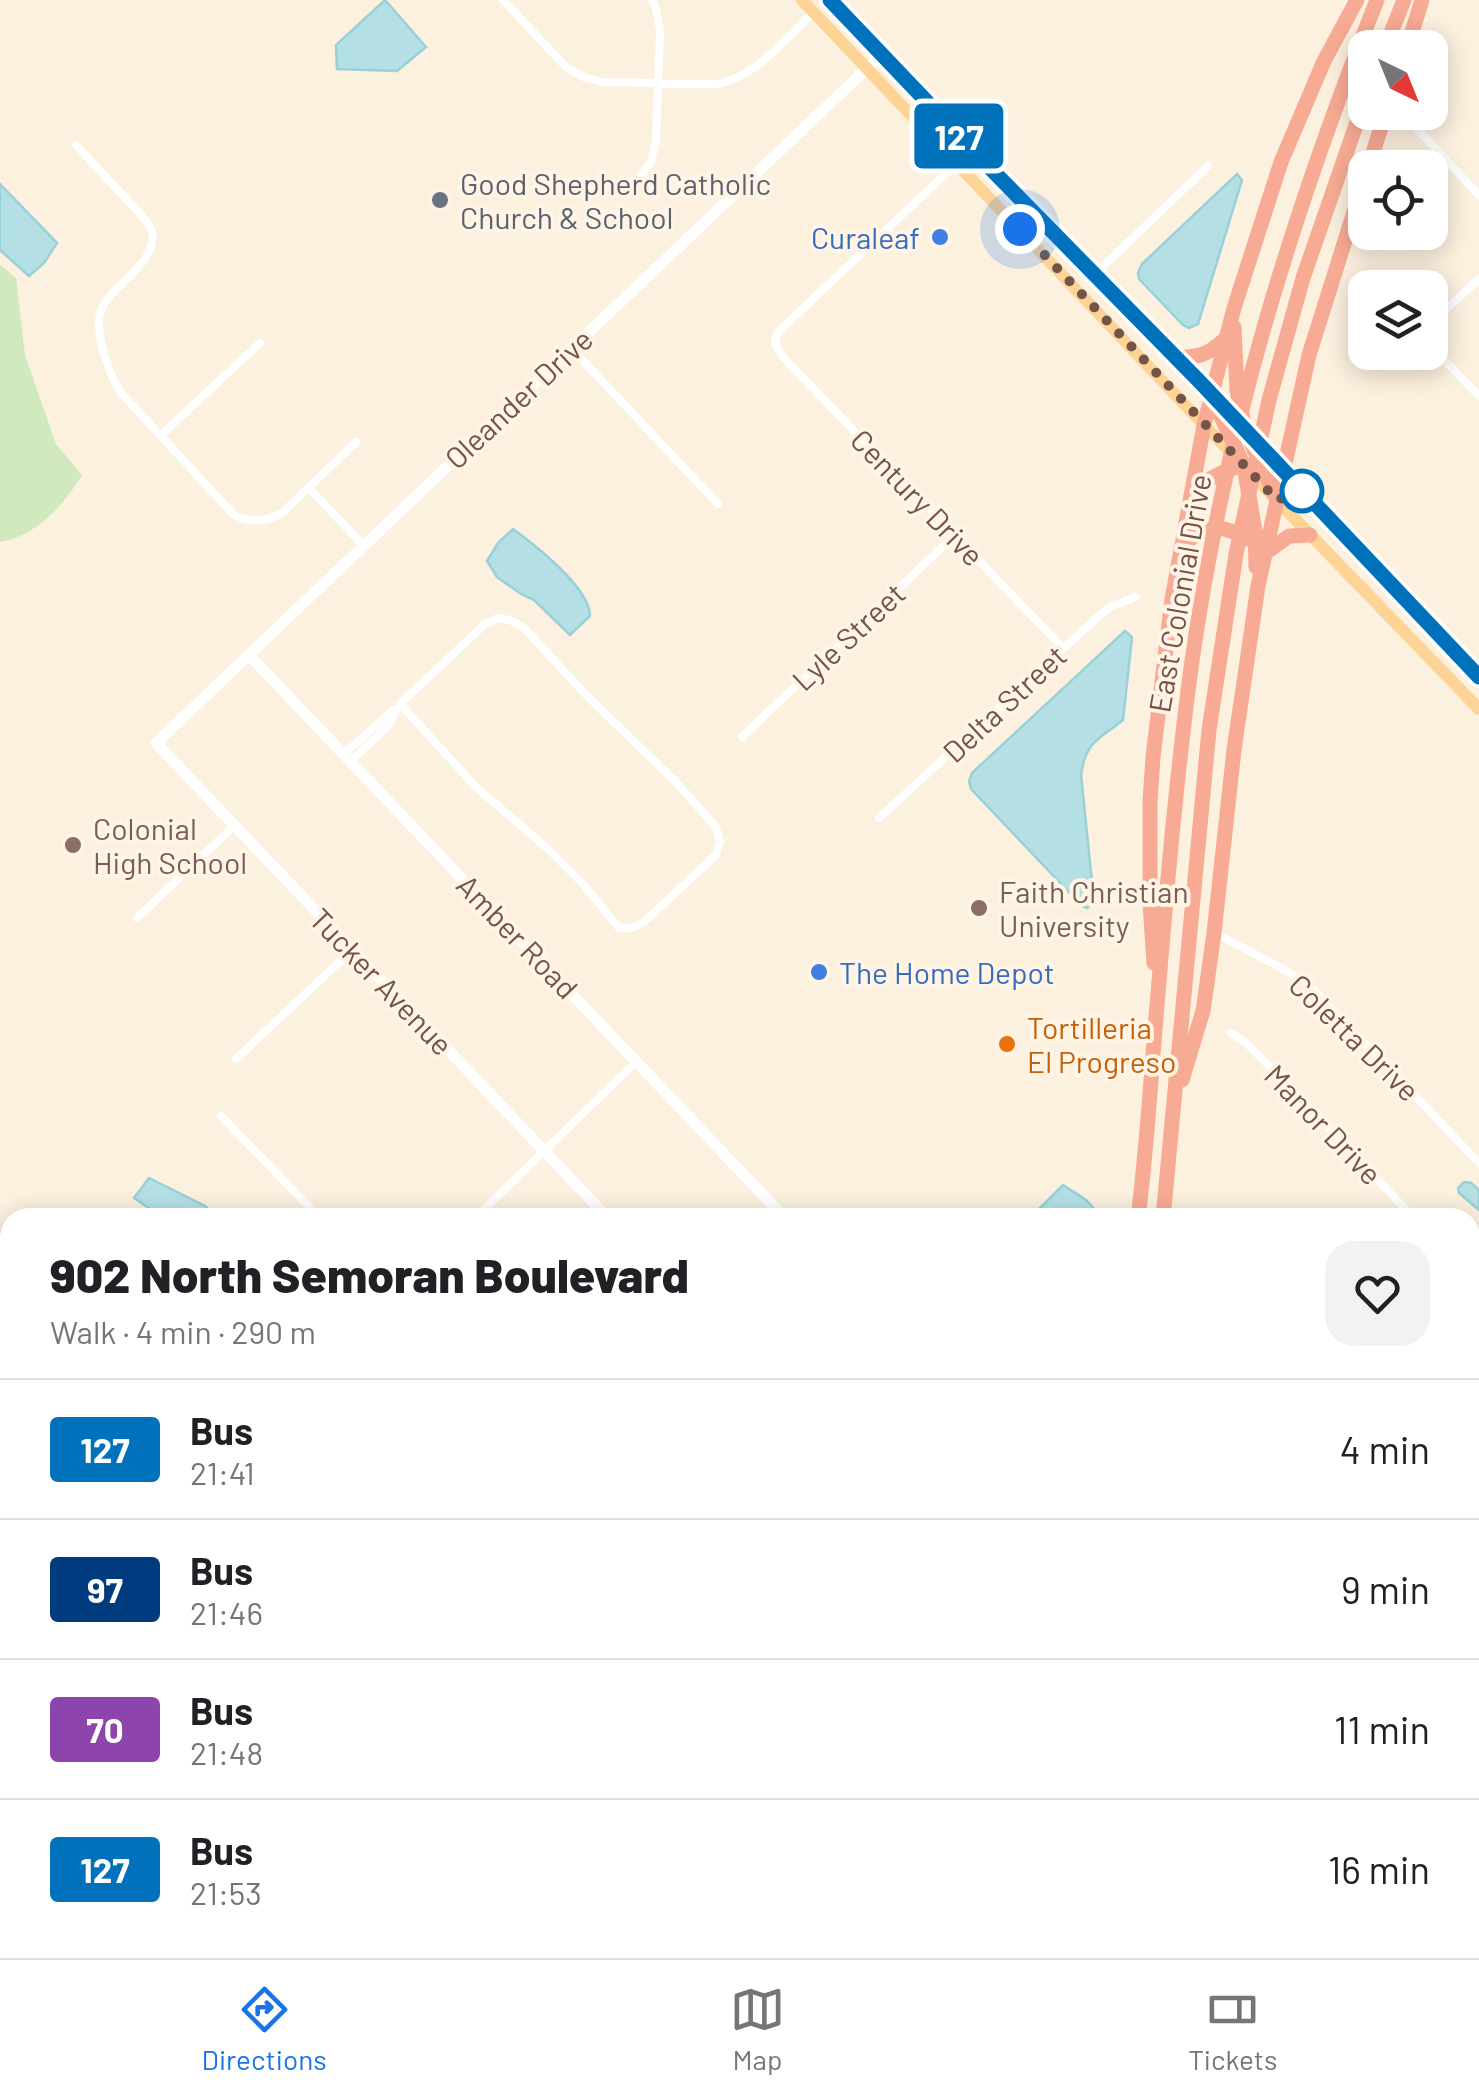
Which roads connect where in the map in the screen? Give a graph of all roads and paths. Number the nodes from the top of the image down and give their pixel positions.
1 (503, 0) edge
2 (652, 0) edge
3 (802, 0) edge
4 (830, 0) edge
5 (1357, 0) edge
6 (1377, 0) edge
7 (1404, 0) edge
8 (1422, 0) edge
9 (814, 12) junction
10 (1392, 30) edge
11 (1413, 30) edge
12 (882, 54) junction
13 (867, 68) junction
14 (658, 82) junction
15 (1355, 130) edge
16 (1419, 130) edge
17 (76, 145) dead end
18 (957, 163) junction
19 (1208, 166) dead end
20 (639, 178) dead end
21 (1479, 194) edge
22 (1348, 232) edge
23 (1094, 275) junction
24 (1478, 282) edge
25 (1448, 308) edge
26 (1231, 338) junction
27 (260, 343) dead end
28 (571, 348) junction
29 (1310, 355) junction
30 (1174, 356) junction
31 (1448, 364) edge
32 (1211, 395) junction
33 (1299, 396) junction
34 (1479, 396) edge
35 (1204, 425) junction
36 (1226, 430) junction
37 (1245, 430) junction
38 (161, 436) junction
39 (356, 442) dead end
40 (1252, 466) junction
41 (1282, 470) junction
42 (308, 488) junction
43 (1277, 500) junction
44 (718, 504) dead end
45 (1188, 508) junction
46 (955, 535) junction
47 (1310, 535) junction
48 (363, 545) junction
49 (1180, 547) junction
50 (1260, 551) junction
51 (1136, 597) dead end
52 (1063, 648) junction
53 (249, 655) junction
54 (1479, 677) edge
55 (1475, 702) edge
56 (400, 704) junction
57 (742, 738) dead end
58 (156, 743) joint
59 (348, 757) junction
60 (879, 818) dead end
61 (234, 826) junction
62 (136, 918) dead end
63 (1214, 933) junction
64 (352, 950) junction
65 (1156, 1014) junction
66 (1231, 1032) dead end
67 (236, 1059) dead end
68 (636, 1061) junction
69 (1172, 1112) junction
70 (221, 1116) dead end
71 (543, 1150) junction
72 (1479, 1163) edge
73 (1141, 1191) junction
74 (310, 1208) edge
75 (484, 1208) edge
76 (598, 1208) edge
77 (776, 1208) edge
78 (1139, 1208) edge
79 (1145, 1208) edge
80 (1164, 1208) edge
81 (1404, 1208) edge

1 - 14 street
2 - 14 street
3 - 9 main road
4 - 12 main road
5 - 26 highway
6 - 65 highway, East Colonial Drive
7 - 10 highway
8 - 11 highway
9 - 13 main road
9 - 14 street
12 - 13 street, Oleander Drive
12 - 23 main road
13 - 18 main road
13 - 28 street, Oleander Drive
14 - 20 street
15 - 69 highway, East Colonial Drive
16 - 21 street
17 - 38 street
18 - 35 main road
18 - 46 street, Century Drive
19 - 23 street
22 - 29 highway
23 - 30 main road
24 - 25 street
26 - 29 highway
26 - 30 highway
26 - 32 highway
26 - 37 highway
27 - 38 street
28 - 44 street
28 - 48 street, Oleander Drive
29 - 33 highway
30 - 32 main road
31 - 34 street
32 - 35 highway
32 - 36 highway
32 - 37 main road
33 - 37 highway
33 - 41 highway
35 - 36 highway
35 - 40 main road
35 - 45 highway
36 - 37 highway
36 - 40 highway
37 - 40 highway
37 - 41 main road
38 - 42 street
39 - 42 street
40 - 41 highway
40 - 43 highway
40 - 45 highway
40 - 50 highway
41 - 43 highway
41 - 54 main road
42 - 48 street
43 - 47 main road
43 - 50 highway
45 - 49 highway
46 - 52 street, Century Drive
46 - 57 street, Lyle Street
47 - 50 highway
47 - 55 main road
48 - 53 street, Oleander Drive
49 - 50 highway
49 - 65 highway
50 - 63 highway
51 - 52 street, Delta Street
52 - 60 street, Delta Street
53 - 58 street, Oleander Drive
53 - 59 street, Amber Road
56 - 56 street
56 - 59 street
58 - 61 street, Tucker Avenue
59 - 68 street, Amber Road
61 - 62 street
61 - 64 street, Tucker Avenue
63 - 69 highway
63 - 72 street, Coletta Drive
64 - 67 street
64 - 71 street, Tucker Avenue
65 - 73 highway, East Colonial Drive
66 - 81 street, Manor Drive
68 - 71 street
68 - 77 street, Amber Road
69 - 80 highway, East Colonial Drive
70 - 74 street
71 - 75 street
71 - 76 street, Tucker Avenue
73 - 78 highway, East Colonial Drive
73 - 79 highway

